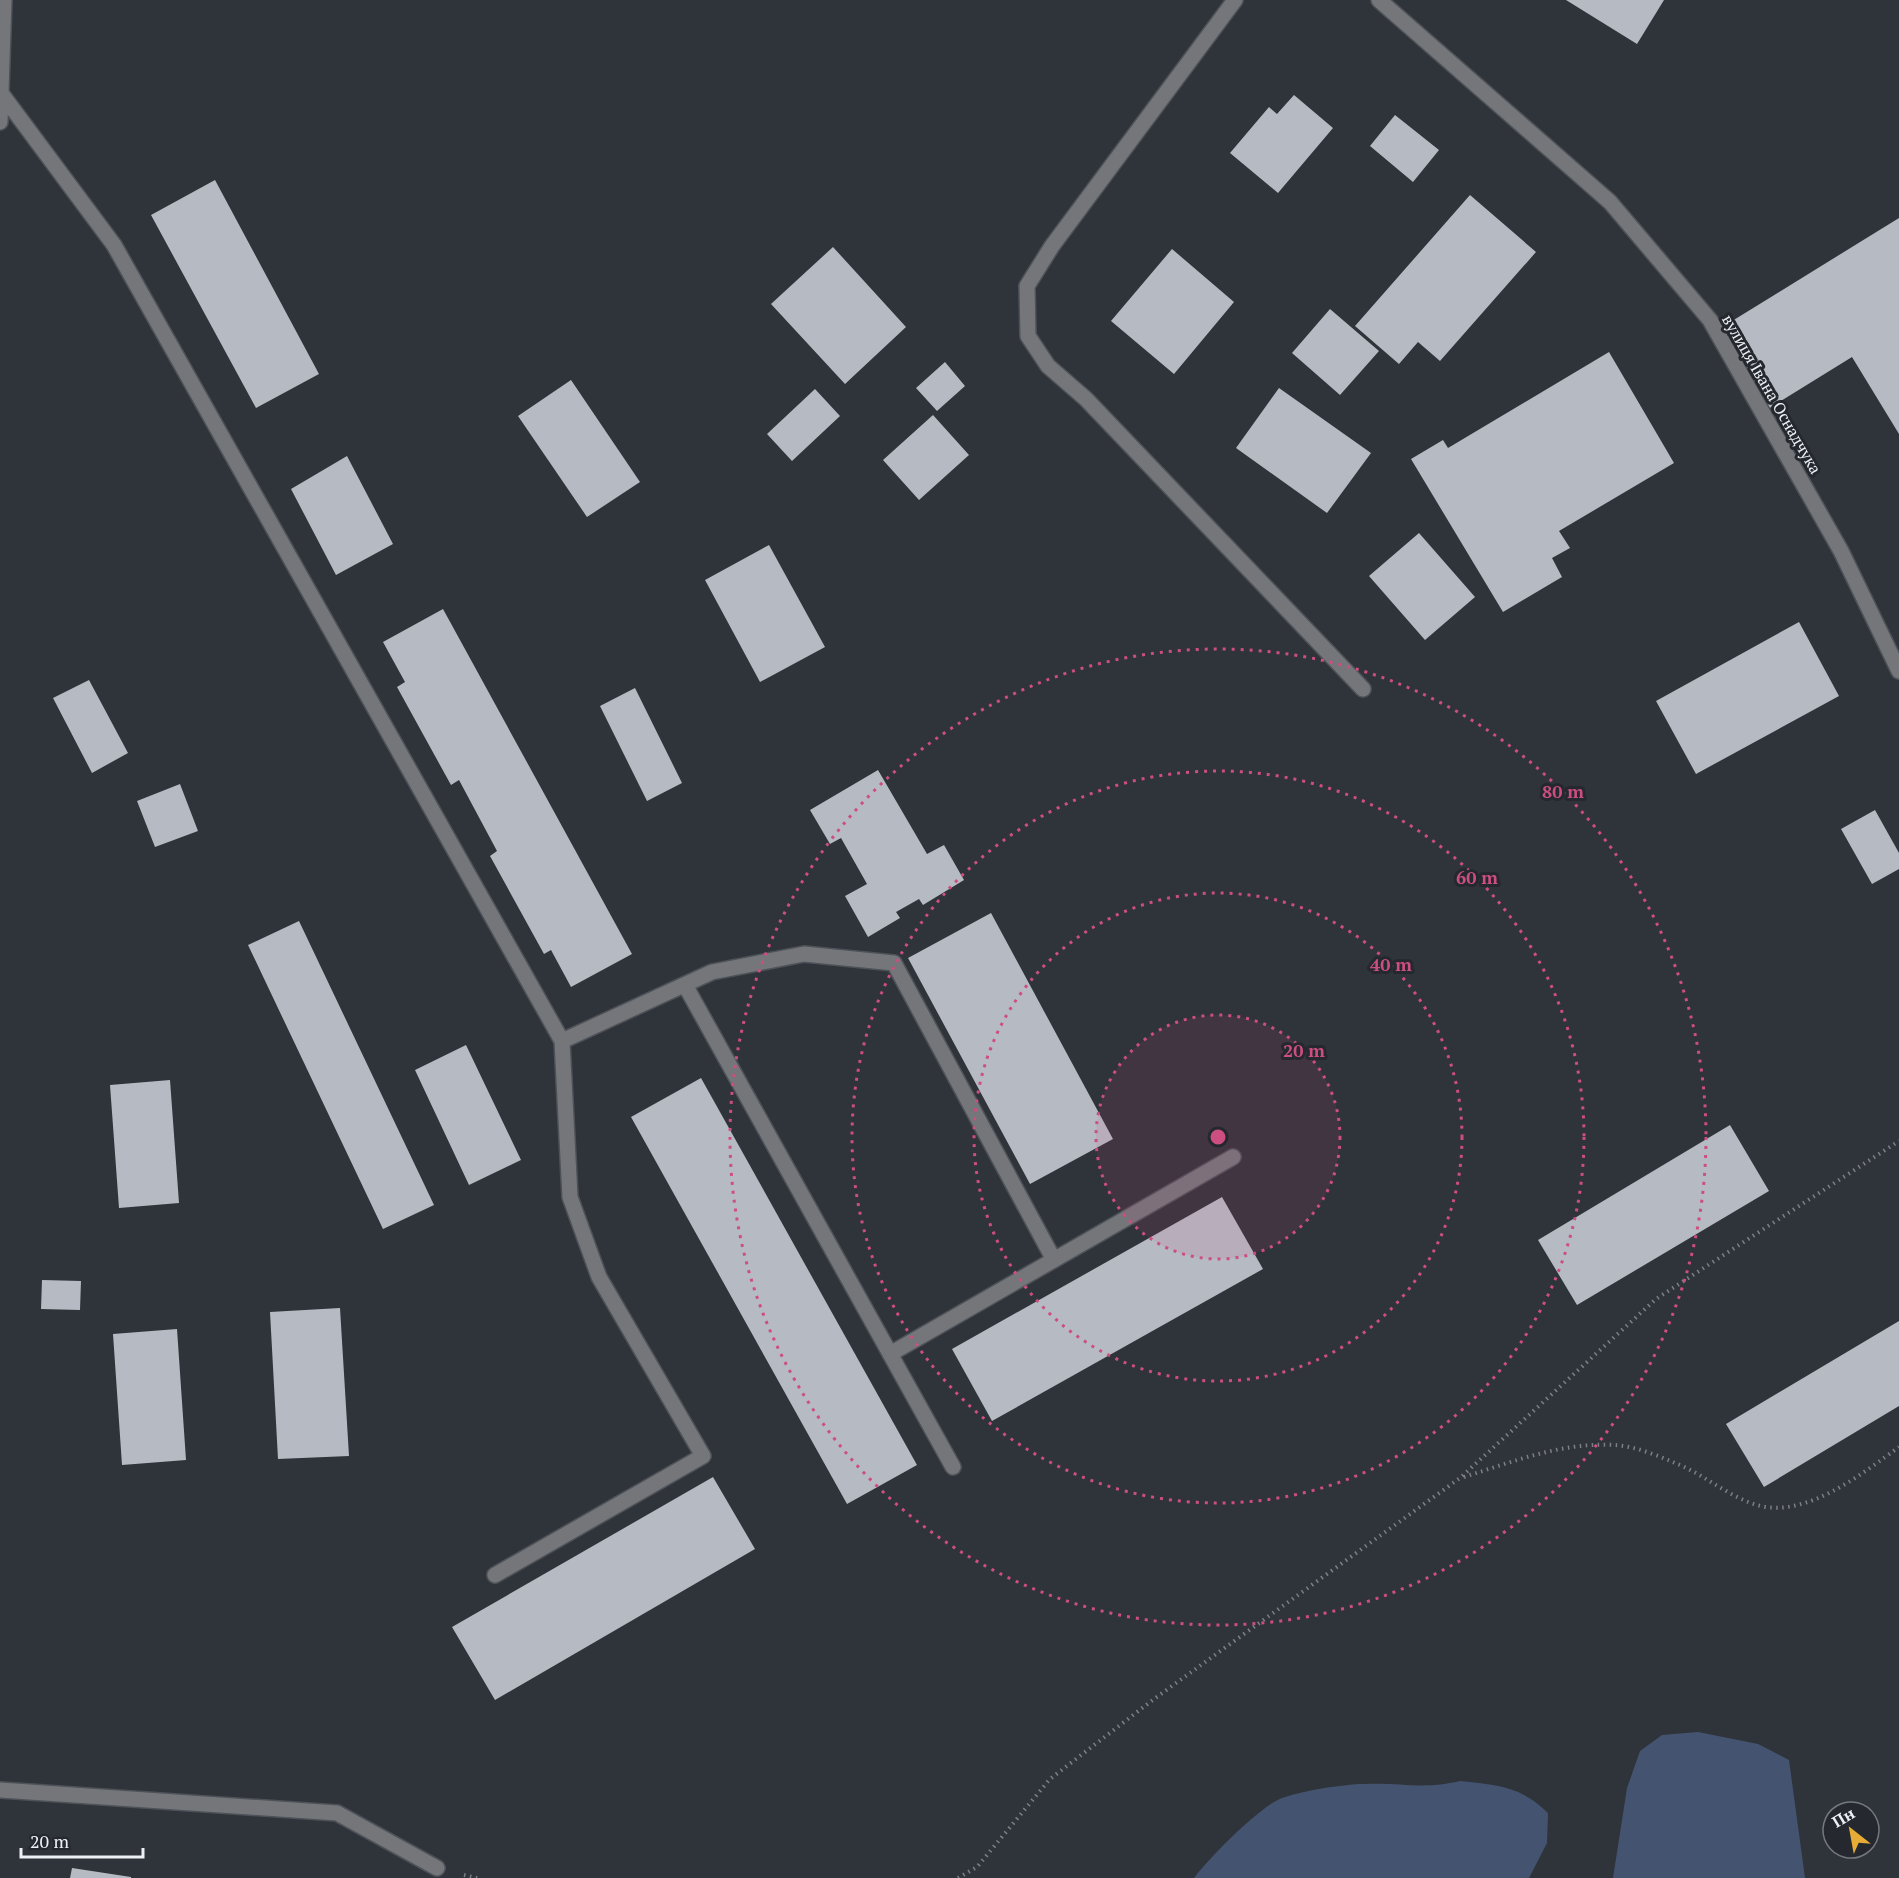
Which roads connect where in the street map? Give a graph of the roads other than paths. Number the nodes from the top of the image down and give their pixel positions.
1 (4, 0) edge
2 (1235, 0) edge
3 (1379, 0) edge
4 (1, 93) edge
5 (0, 122) edge
6 (1899, 671) edge
7 (1363, 688) dead end
8 (685, 985) junction
9 (562, 1041) junction
10 (1233, 1157) dead end
11 (1054, 1260) junction
12 (890, 1354) junction
13 (953, 1467) dead end
14 (495, 1575) dead end
15 (0, 1790) edge
16 (437, 1868) dead end

1 - 4 street
2 - 7 street
3 - 6 street, вулиця Івана Оснадчука
4 - 5 street
4 - 9 street
8 - 9 street
8 - 11 street
8 - 12 street
9 - 14 street
10 - 11 street
11 - 12 street
12 - 13 street
15 - 16 street

